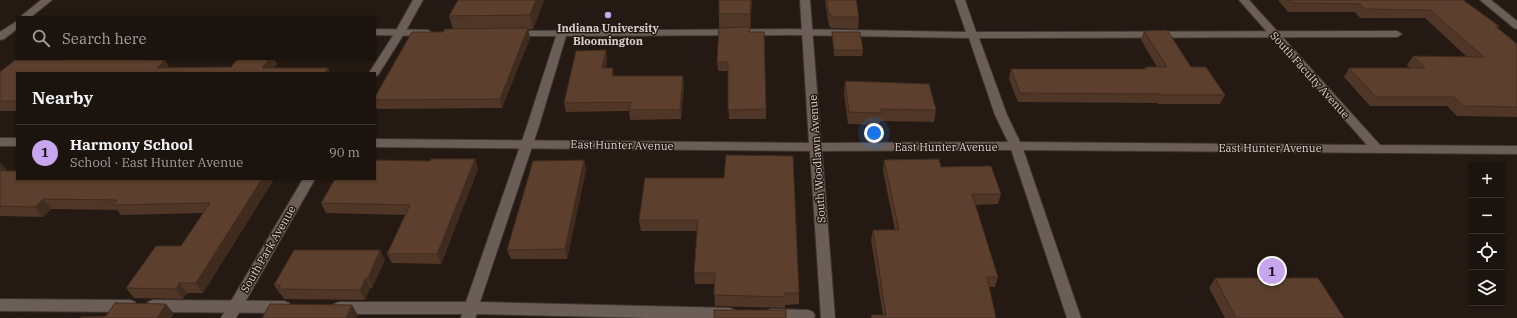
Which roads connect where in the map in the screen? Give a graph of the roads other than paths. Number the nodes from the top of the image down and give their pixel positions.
1 (47, 0) edge
2 (418, 0) edge
3 (805, 0) edge
4 (960, 0) edge
5 (1244, 0) edge
6 (1485, 0) edge
7 (26, 16) edge
8 (14, 26) edge
9 (1517, 26) edge
10 (0, 28) edge
11 (376, 32) edge
12 (807, 32) junction
13 (439, 33) edge
14 (501, 33) edge
15 (562, 33) junction
16 (1273, 33) junction
17 (399, 34) junction
18 (1397, 34) dead end
19 (972, 35) junction
20 (0, 38) edge
21 (375, 72) edge
22 (0, 142) edge
23 (16, 142) edge
24 (376, 143) edge
25 (526, 143) junction
26 (1016, 146) junction
27 (816, 147) junction
28 (1377, 149) junction
29 (1517, 150) edge
30 (308, 180) edge
31 (0, 305) edge
32 (301, 307) edge
33 (324, 308) edge
34 (231, 313) edge
35 (470, 313) edge
36 (745, 314) edge
37 (761, 315) edge
38 (808, 316) dead end
39 (828, 318) edge
40 (1074, 318) edge

1 - 7 street
2 - 17 street
3 - 12 street, South Woodlawn Avenue
4 - 19 street
5 - 16 street, South Faculty Avenue
6 - 9 street
8 - 10 street
8 - 20 street
11 - 17 street
12 - 15 street
12 - 19 street
12 - 27 street, South Woodlawn Avenue
13 - 17 street
14 - 15 street
15 - 25 street
16 - 18 street
16 - 19 street
16 - 28 street, South Faculty Avenue
17 - 21 street
19 - 26 street
22 - 23 street
24 - 25 street, East Hunter Avenue
25 - 27 street, East Hunter Avenue
25 - 35 street
26 - 27 street, East Hunter Avenue
26 - 28 street, East Hunter Avenue
26 - 40 street
27 - 39 street, South Woodlawn Avenue
28 - 29 street, East Hunter Avenue
30 - 34 street, South Park Avenue
31 - 34 street
32 - 34 street
33 - 35 street
35 - 36 street
37 - 38 street

